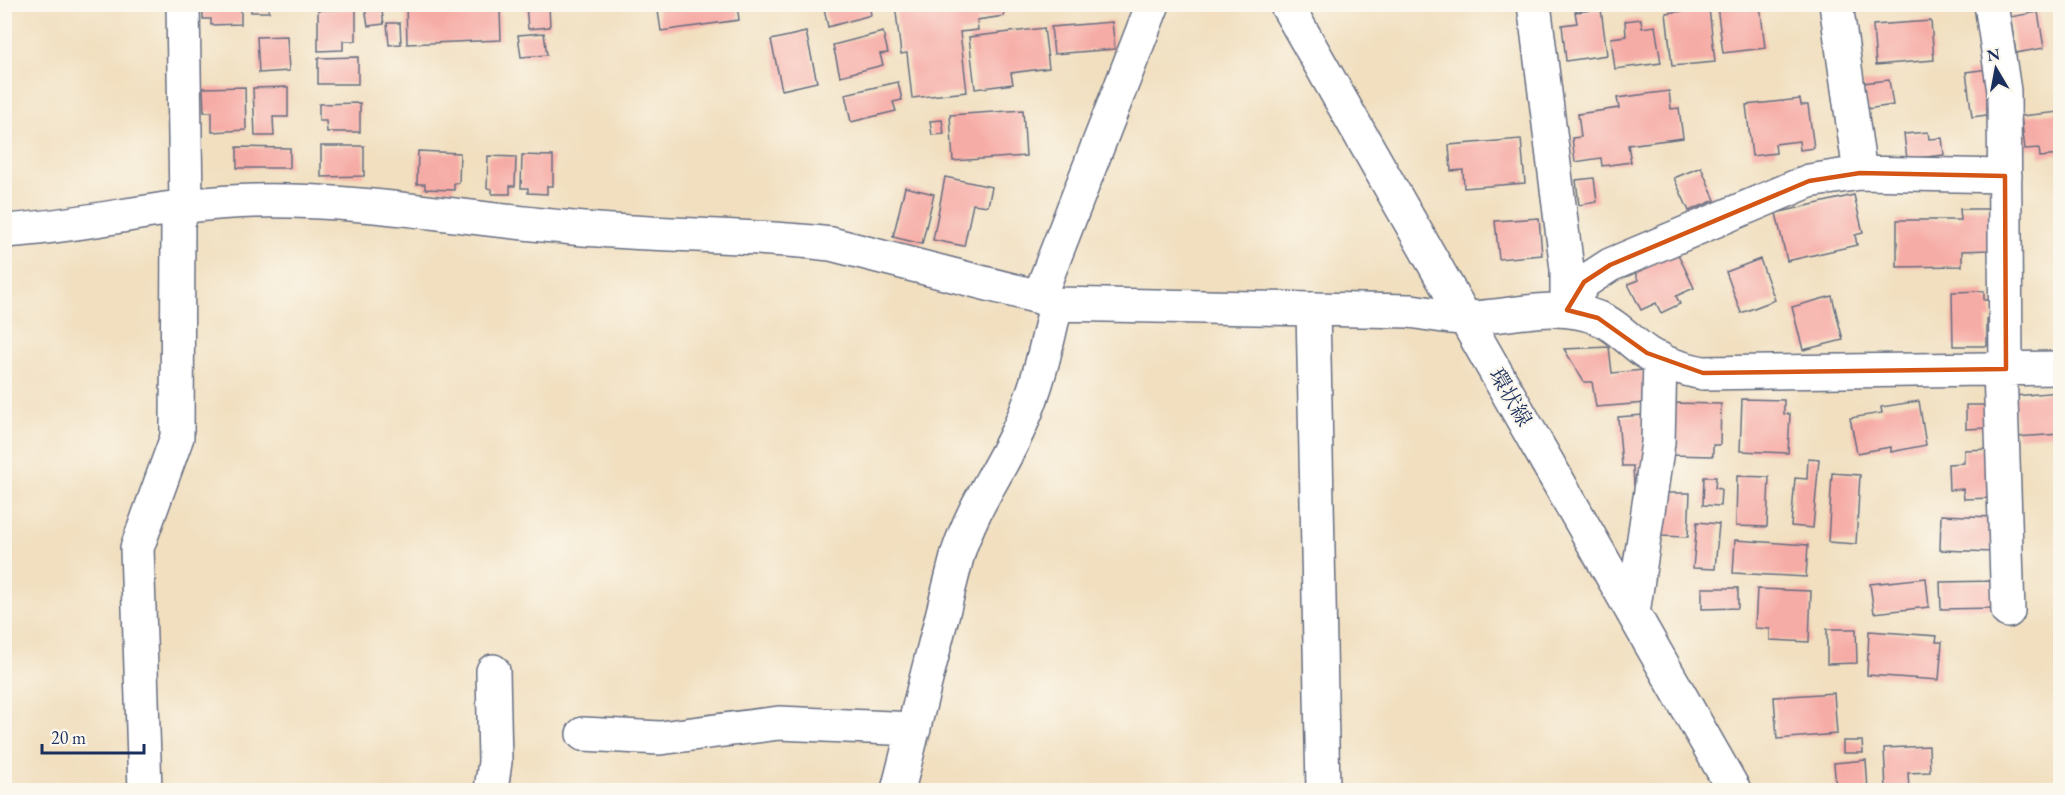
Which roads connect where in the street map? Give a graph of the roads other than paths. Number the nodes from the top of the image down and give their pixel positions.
1 (183, 4) edge
2 (1154, 4) edge
3 (1286, 4) edge
4 (1534, 4) edge
5 (1836, 4) edge
6 (1991, 4) edge
7 (1860, 173) junction
8 (2005, 176) junction
9 (186, 205) junction
10 (4, 231) edge
11 (1048, 300) junction
12 (1313, 309) junction
13 (1567, 310) junction
14 (1465, 318) junction
15 (1660, 359) junction
16 (2061, 368) edge
17 (2003, 369) junction
18 (2008, 610) dead end
19 (1633, 613) junction
20 (493, 671) dead end
21 (914, 729) junction
22 (584, 734) dead end
23 (145, 790) edge
24 (491, 790) edge
25 (898, 790) edge
26 (1323, 790) edge
27 (1734, 790) edge

1 - 9 street
2 - 11 street
3 - 14 street, 環状線
4 - 13 street
5 - 7 street
6 - 8 street
7 - 8 street
7 - 13 street
8 - 17 street
9 - 10 street
9 - 11 street
9 - 23 street
11 - 12 street
11 - 21 street
12 - 14 street
12 - 26 street
13 - 14 street
13 - 15 street
14 - 19 street, 環状線
15 - 17 street
15 - 19 street
16 - 17 street
17 - 18 street
19 - 27 street, 環状線
20 - 24 street
21 - 22 street
21 - 25 street

